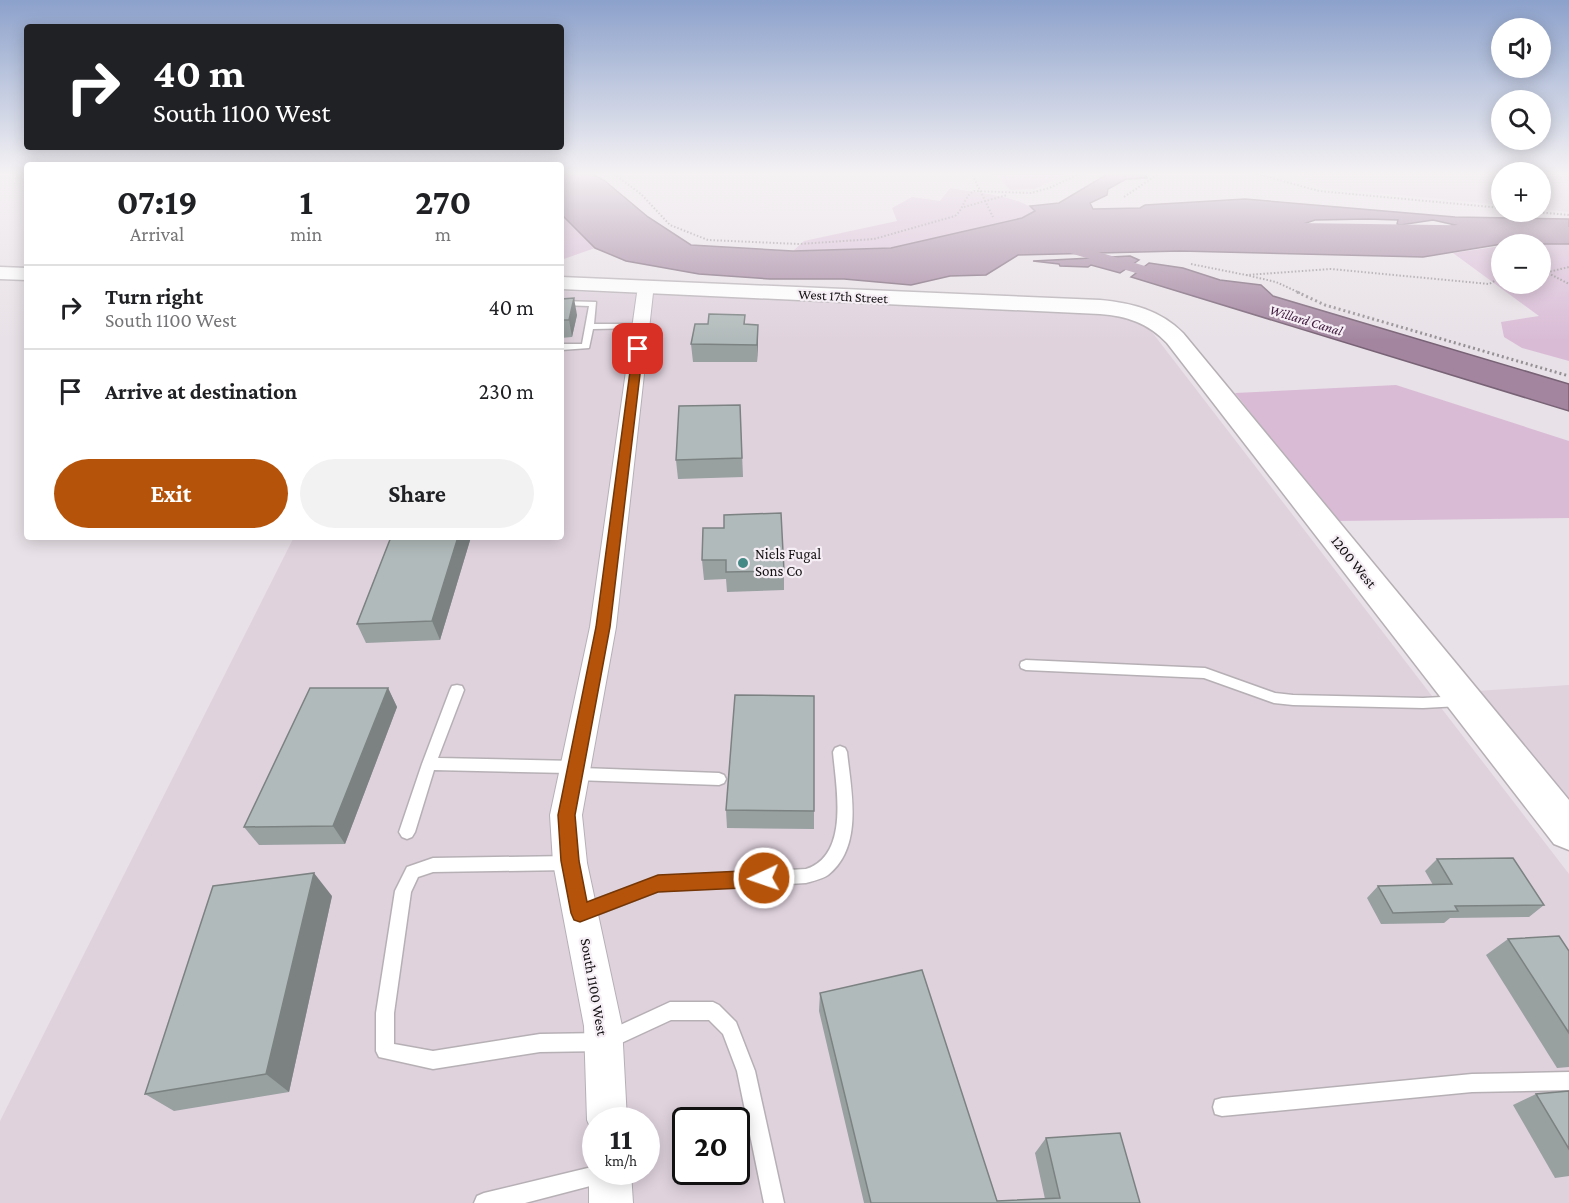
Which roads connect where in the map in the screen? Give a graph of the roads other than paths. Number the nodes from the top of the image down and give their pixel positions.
1 (0, 273) edge
2 (24, 274) edge
3 (564, 283) edge
4 (648, 286) junction
5 (564, 303) edge
6 (1126, 310) joint
7 (641, 326) junction
8 (589, 327) junction
9 (564, 347) edge
10 (1026, 665) dead end
11 (457, 690) dead end
12 (1465, 701) junction
13 (840, 752) dead end
14 (429, 764) junction
15 (575, 771) junction
16 (719, 779) dead end
17 (407, 831) dead end
18 (1569, 831) edge
19 (570, 863) junction
20 (580, 913) junction
21 (604, 1042) junction
22 (1569, 1081) edge
23 (606, 1107) edge
24 (1222, 1107) dead end
25 (582, 1179) edge
26 (610, 1185) edge
27 (484, 1203) edge
28 (611, 1203) edge
29 (774, 1203) edge

1 - 2 street
3 - 4 street, West 17th Street
4 - 6 street, West 17th Street
4 - 7 street, South 1100 West
5 - 8 lane
6 - 12 street, 1200 West
7 - 8 lane
7 - 15 street, South 1100 West
8 - 9 lane
10 - 12 lane
11 - 14 lane
12 - 18 street, 1200 West
13 - 20 lane
14 - 15 lane
14 - 17 lane
15 - 16 lane
15 - 19 street, South 1100 West
19 - 20 street, South 1100 West
19 - 21 lane
20 - 21 street, South 1100 West
21 - 23 street, South 1100 West
21 - 29 lane
22 - 24 lane
25 - 27 lane
26 - 28 street

